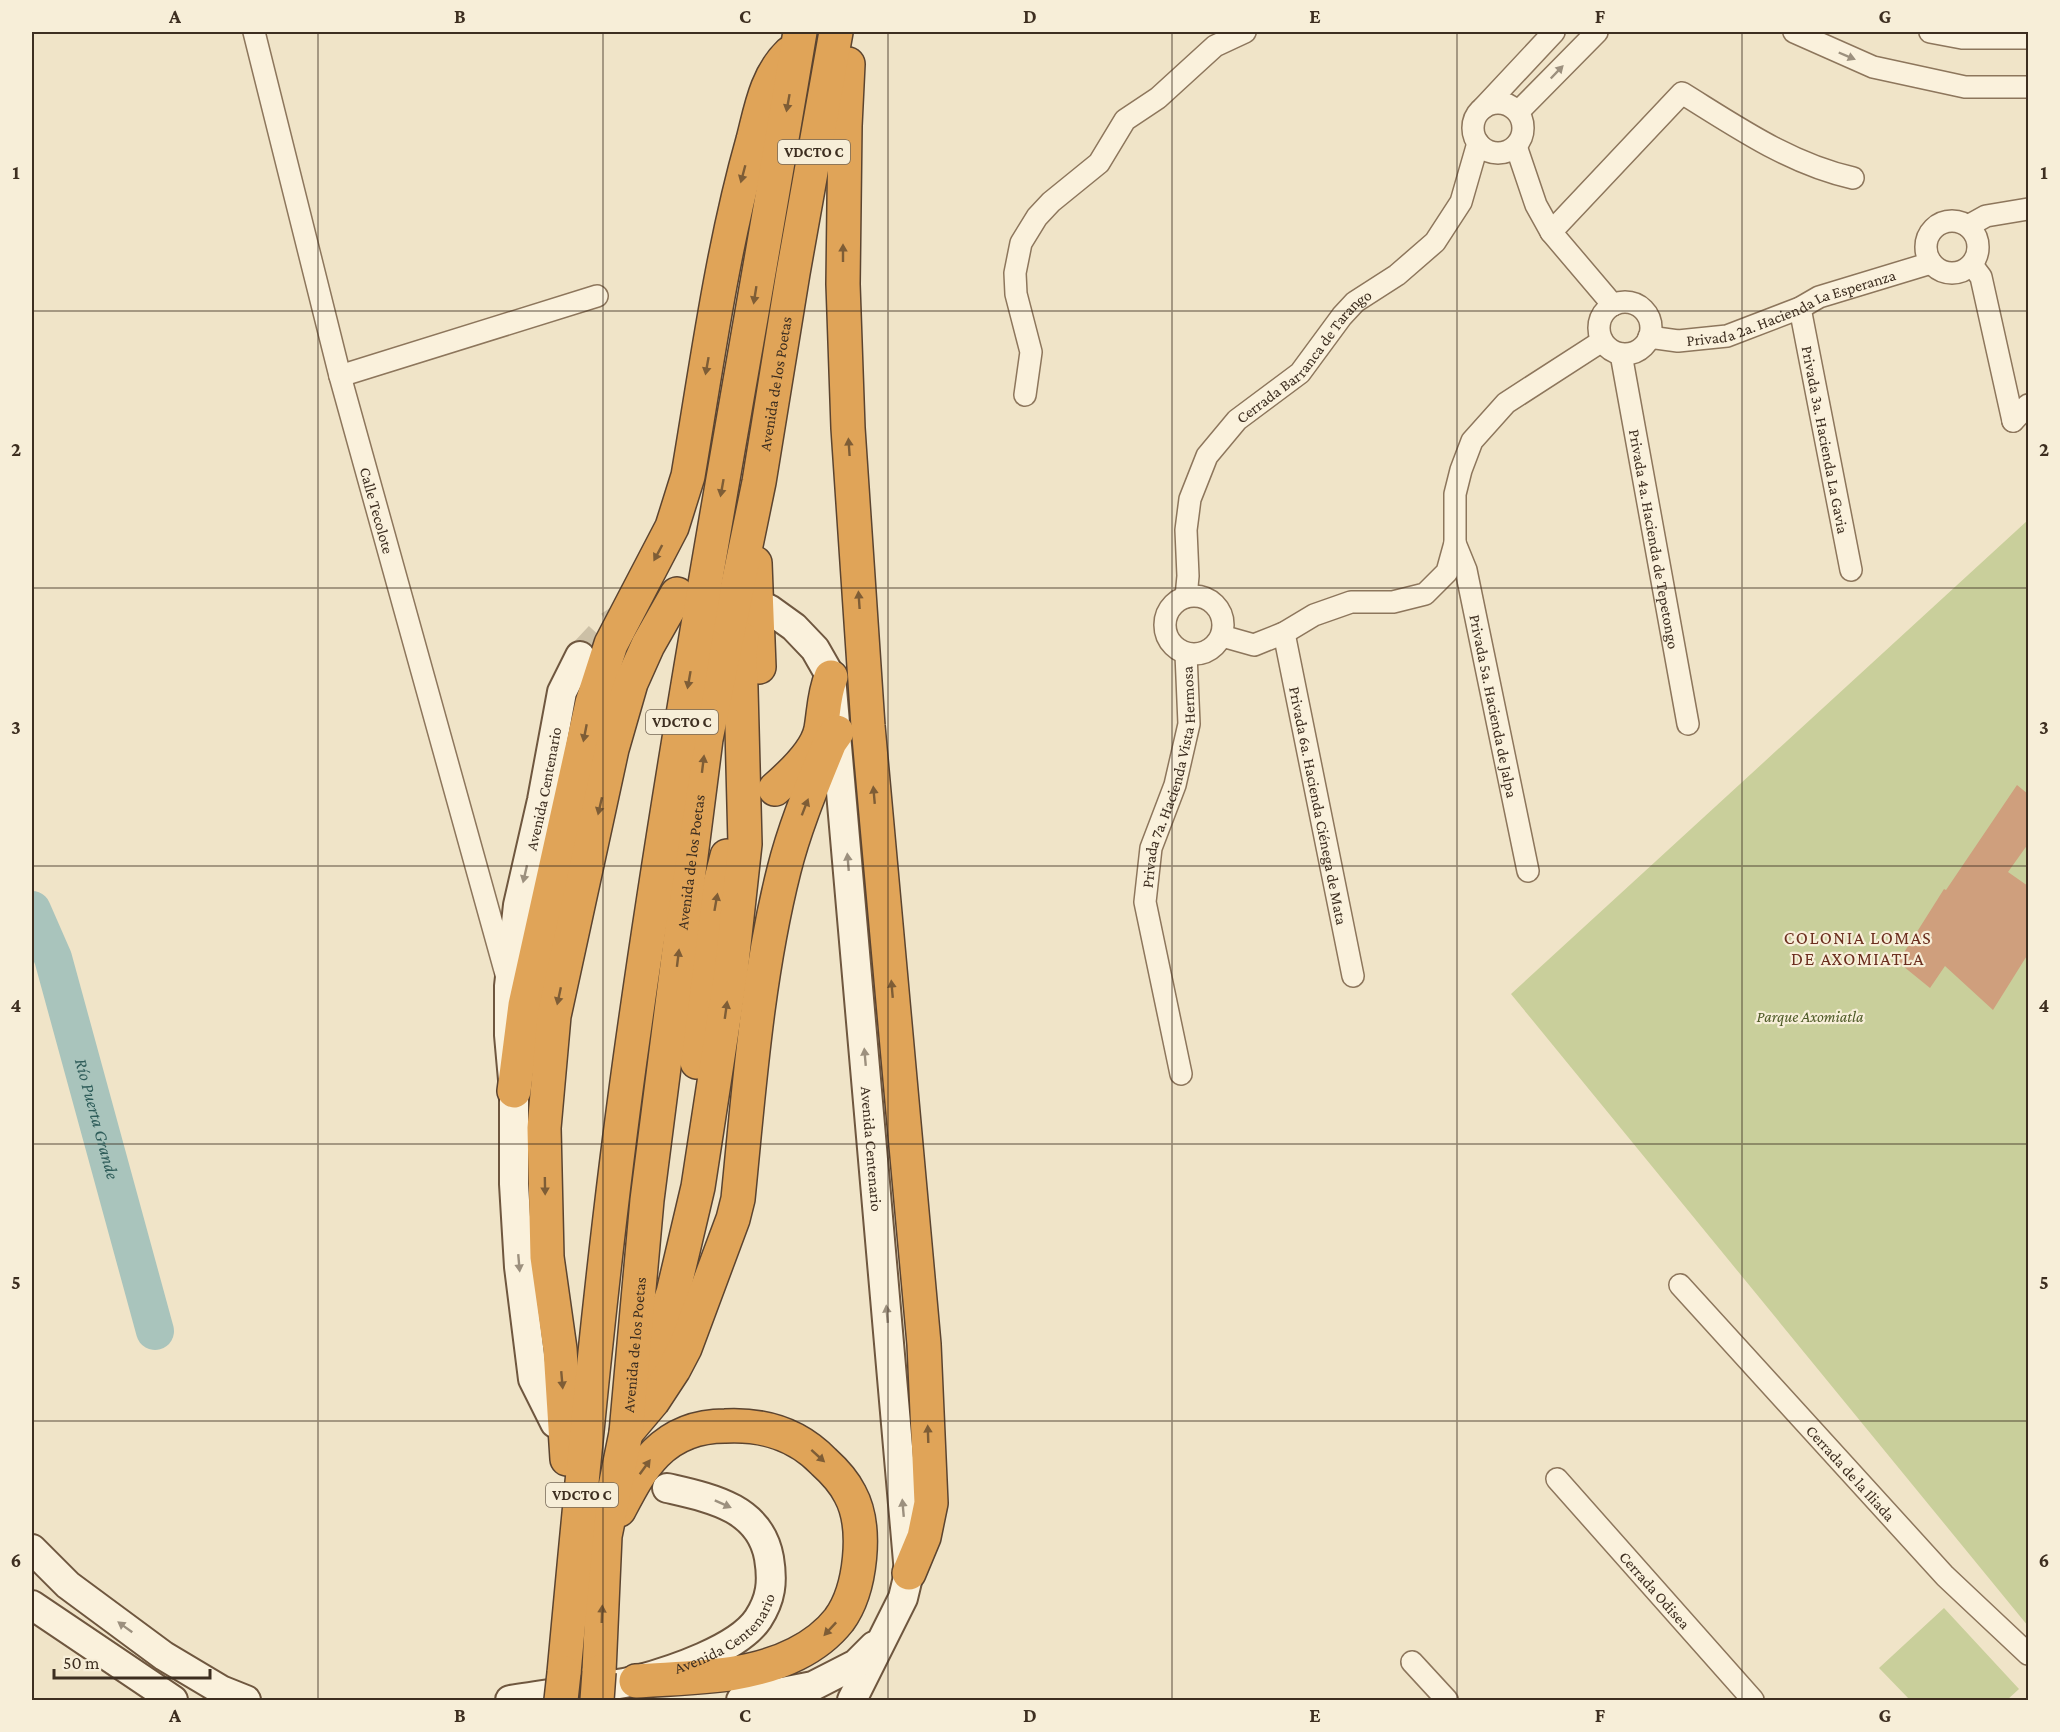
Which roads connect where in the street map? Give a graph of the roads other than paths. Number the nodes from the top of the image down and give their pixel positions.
1 (254, 32) edge
2 (836, 32) edge
3 (850, 32) edge
4 (1245, 32) edge
5 (1554, 32) edge
6 (1597, 32) edge
7 (1794, 32) edge
8 (1930, 32) edge
9 (2028, 38) edge
10 (799, 39) edge
11 (2028, 87) edge
12 (1481, 109) junction
13 (1518, 112) junction
14 (1478, 143) junction
15 (1516, 146) junction
16 (1853, 178) dead end
17 (2028, 209) edge
18 (1968, 226) junction
19 (1551, 232) junction
20 (1932, 263) junction
21 (1972, 265) junction
22 (597, 296) dead end
23 (1613, 305) junction
24 (1800, 308) junction
25 (1649, 338) junction
26 (1602, 341) junction
27 (1621, 354) junction
28 (340, 376) junction
29 (1025, 395) dead end
30 (2028, 405) edge
31 (759, 482) junction
32 (1455, 543) junction
33 (754, 553) junction
34 (1851, 570) dead end
35 (680, 594) joint
36 (1186, 597) junction
37 (645, 603) tunnel mouth
38 (769, 609) dead end
39 (1284, 633) junction
40 (1222, 636) junction
41 (1186, 654) junction
42 (580, 656) tunnel mouth
43 (831, 677) junction
44 (1689, 724) dead end
45 (837, 732) junction
46 (775, 789) dead end
47 (731, 846) dead end
48 (1528, 871) dead end
49 (1353, 976) dead end
50 (509, 986) junction
51 (699, 1001) junction
52 (1181, 1074) dead end
53 (716, 1080) junction
54 (514, 1091) junction
55 (690, 1106) junction
56 (729, 1125) junction
57 (904, 1125) junction
58 (651, 1169) junction
59 (663, 1199) junction
60 (887, 1200) junction
61 (730, 1205) junction
62 (680, 1263) junction
63 (1680, 1286) dead end
64 (922, 1316) junction
65 (684, 1326) junction
66 (633, 1353) junction
67 (555, 1423) dead end
68 (626, 1433) junction
69 (1557, 1479) dead end
70 (667, 1488) dead end
71 (605, 1536) junction
72 (32, 1549) edge
73 (909, 1573) junction
74 (572, 1589) junction
75 (32, 1607) edge
76 (884, 1636) junction
77 (2028, 1654) edge
78 (1412, 1662) dead end
79 (636, 1681) junction
80 (598, 1686) edge
81 (562, 1687) edge
82 (172, 1701) edge
83 (246, 1701) edge
84 (510, 1701) edge
85 (741, 1701) edge
86 (852, 1701) edge
87 (1447, 1701) edge
88 (1753, 1701) edge

1 - 28 street, Calle Tecolote
2 - 31 highway, Avenida de los Poetas / VDCTO C
57 -> 3 highway
4 - 29 street
5 - 12 street
13 -> 6 street
7 -> 11 street
8 - 9 street
10 -> 54 highway
10 -> 74 highway, Avenida de los Poetas / VDCTO C
12 - 13 street
12 - 14 street
13 - 15 street
14 - 15 street
14 - 36 street, Cerrada Barranca de Tarango
15 - 19 street
16 - 19 street
17 - 18 street
18 - 20 street
18 - 21 street
19 - 23 street
20 - 21 street
20 - 24 street, Privada 2a. Hacienda La Esperanza
21 - 30 street
22 - 28 street
23 - 25 street
23 - 26 street
24 - 25 street, Privada 2a. Hacienda La Esperanza
24 - 34 street, Privada 3a. Hacienda La Gavia
25 - 27 street
26 - 27 street
26 - 32 street
27 - 44 street, Privada 4a. Hacienda de Tepetongo
28 - 50 street, Calle Tecolote
31 - 33 highway
58 -> 31 highway, Avenida de los Poetas / VDCTO C
32 - 39 street
32 - 48 street, Privada 5a. Hacienda de Jalpa
53 -> 33 highway
33 - 56 highway
35 - 37 main road
35 -> 74 highway
36 - 40 street
36 - 41 street
38 - 43 main road, Avenida Centenario
39 - 40 street
39 - 49 street, Privada 6a. Hacienda Ciénega de Mata
40 - 41 street
41 - 52 street, Privada 7a. Hacienda Vista Hermosa
42 -> 50 main road, Avenida Centenario
43 - 45 main road, Avenida Centenario
43 - 46 highway
60 -> 45 main road, Avenida Centenario
61 -> 45 highway
51 -> 47 highway
50 - 54 main road, Avenida Centenario
51 - 55 highway
51 - 59 highway
53 - 55 highway
53 - 62 highway
54 -> 67 main road, Avenida Centenario
55 - 62 highway
56 - 61 highway
56 - 65 highway
57 - 60 highway
57 - 64 highway
58 - 59 highway
58 - 66 highway, Avenida de los Poetas / VDCTO C
59 - 66 highway
60 - 64 highway
73 -> 60 main road, Avenida Centenario
61 - 65 highway
62 - 68 highway
63 - 77 street, Cerrada de la Iliada
73 -> 64 highway
65 - 68 highway
66 - 68 highway, Avenida de los Poetas / VDCTO C
68 - 71 highway, Avenida de los Poetas / VDCTO C
69 - 88 street, Cerrada Odisea
70 -> 79 main road, Avenida Centenario
71 -> 79 highway
80 -> 71 highway, Avenida de los Poetas / VDCTO C
83 -> 72 main road
73 - 76 main road, Avenida Centenario
74 - 81 highway, Avenida de los Poetas / VDCTO C
75 - 82 main road
76 - 85 main road
76 - 86 main road, Avenida Centenario
78 - 87 street
79 - 84 main road, Avenida Centenario

